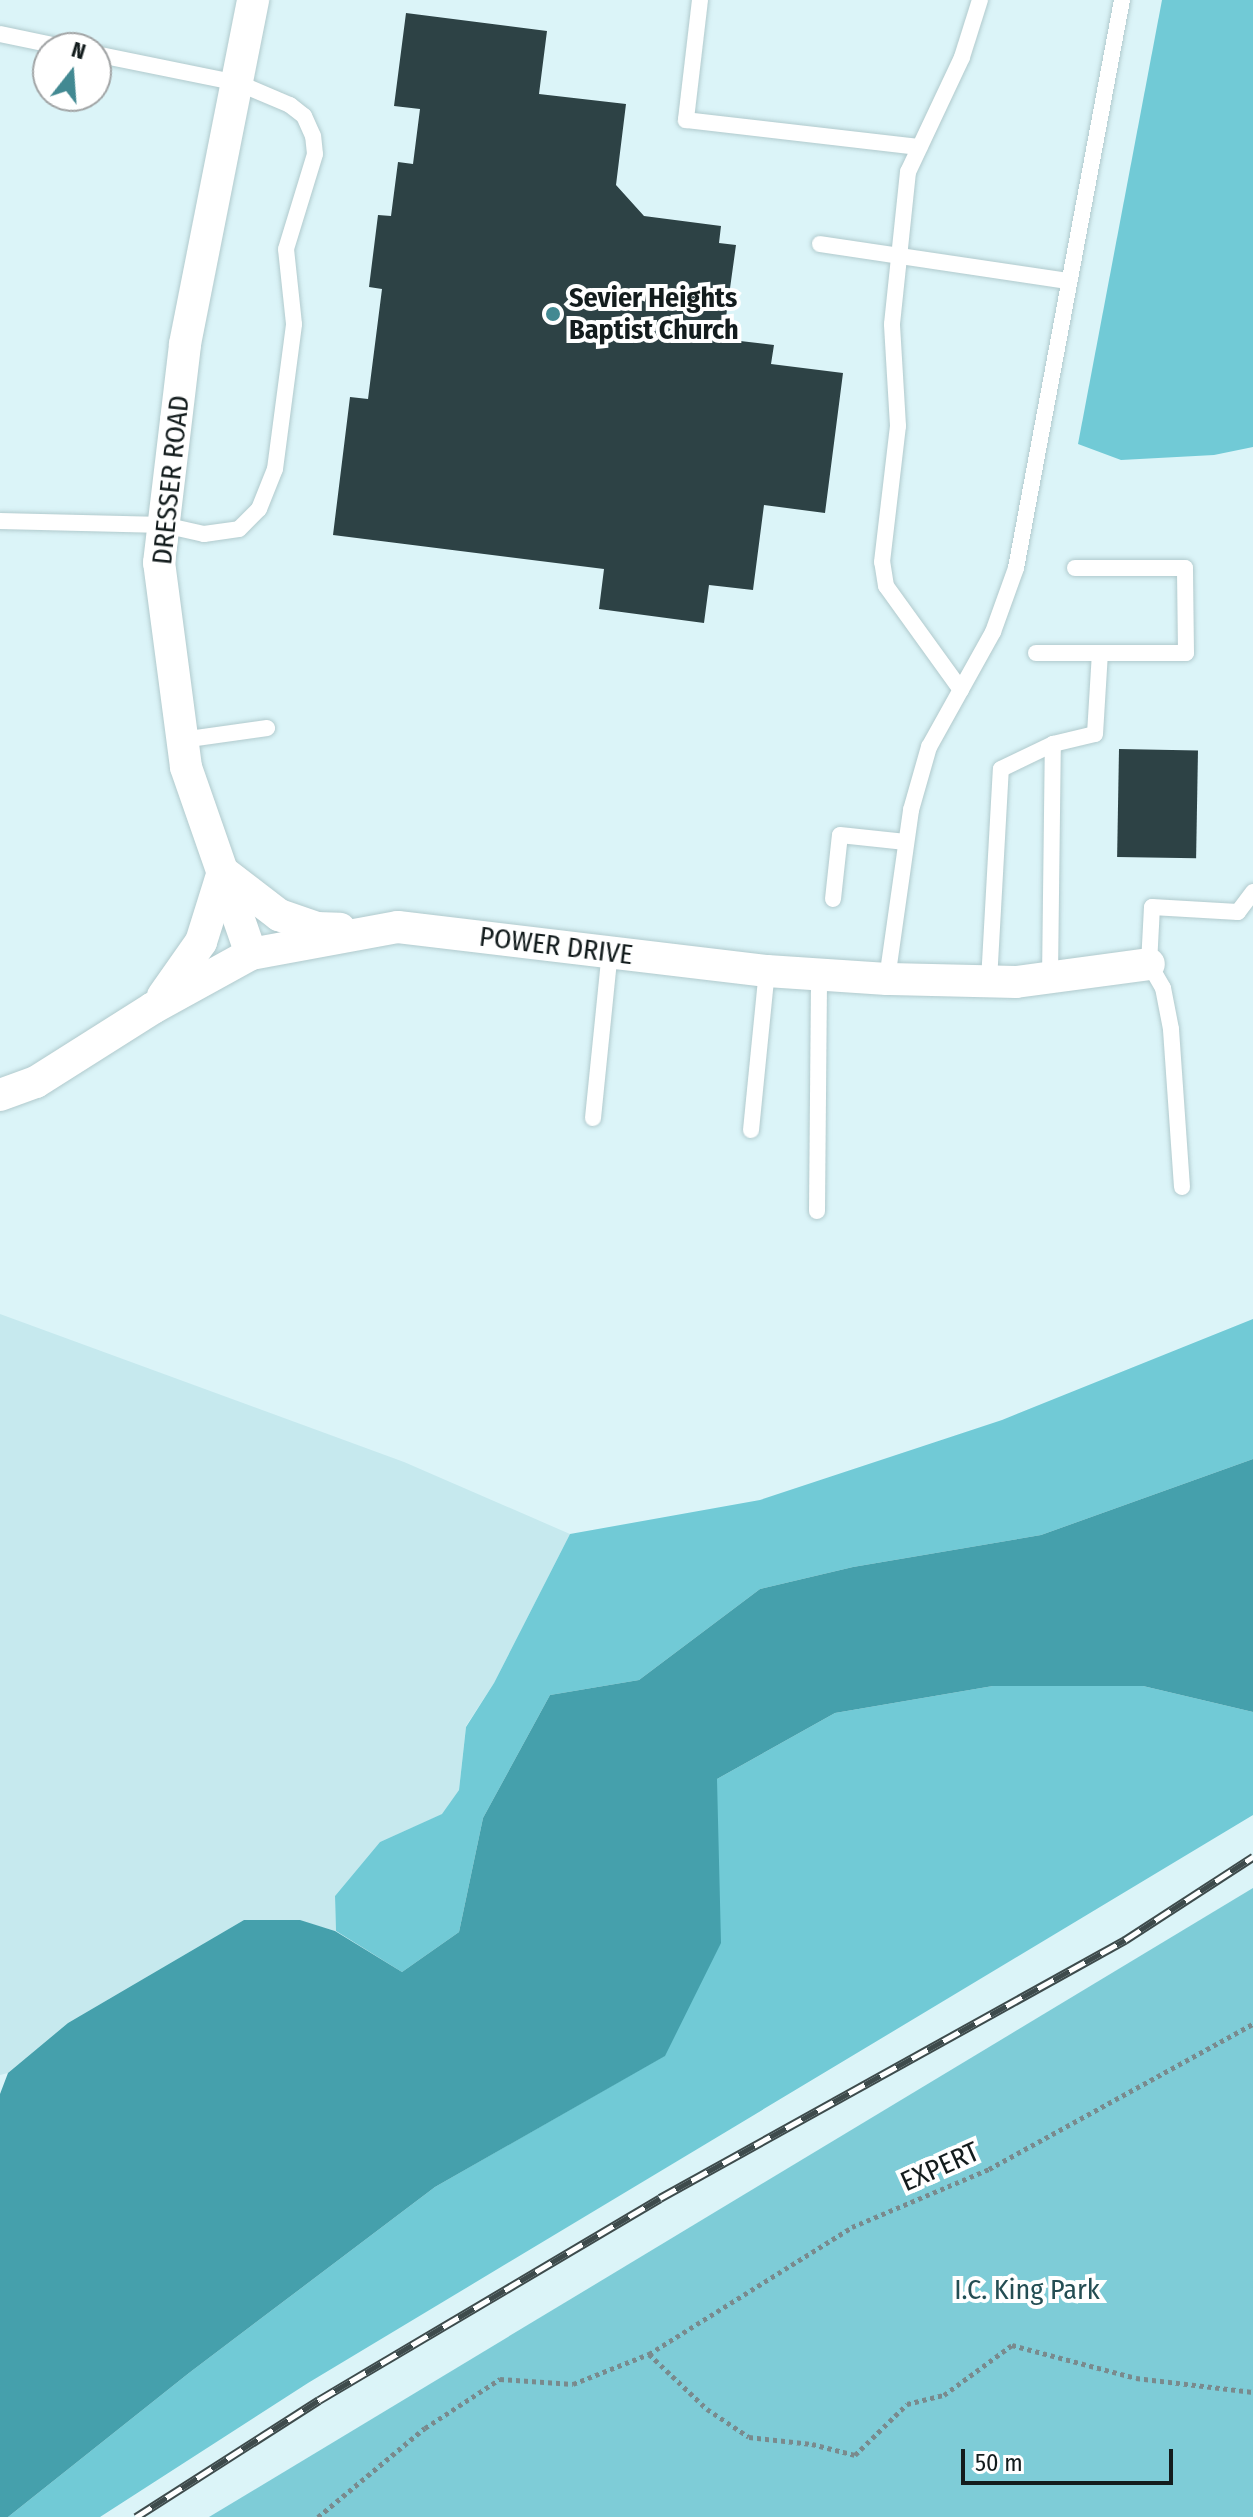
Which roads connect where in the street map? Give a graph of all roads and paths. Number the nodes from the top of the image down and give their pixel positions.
1 (253, 0) edge
2 (700, 0) edge
3 (980, 0) edge
4 (1122, 0) edge
5 (0, 34) edge
6 (32, 41) edge
7 (112, 57) edge
8 (238, 83) junction
9 (919, 147) junction
10 (820, 244) dead end
11 (899, 256) junction
12 (1068, 281) junction
13 (0, 521) edge
14 (164, 525) junction
15 (1075, 568) dead end
16 (1036, 653) dead end
17 (1100, 653) junction
18 (961, 690) junction
19 (267, 728) dead end
20 (182, 740) junction
21 (1053, 744) junction
22 (906, 842) junction
23 (223, 872) junction
24 (1253, 892) edge
25 (833, 899) dead end
26 (371, 932) junction
27 (610, 952) junction
28 (251, 954) junction
29 (1149, 964) junction
30 (767, 971) junction
31 (819, 974) junction
32 (1050, 977) junction
33 (887, 979) junction
34 (989, 981) junction
35 (153, 1008) junction
36 (0, 1095) edge
37 (593, 1118) dead end
38 (751, 1130) dead end
39 (1182, 1187) dead end
40 (817, 1211) dead end
41 (1253, 2024) edge
42 (649, 2354) junction
43 (1253, 2392) edge
44 (318, 2517) edge

1 - 8 street, DRESSER ROAD
2 - 9 lane
3 - 9 lane
4 - 12 lane
5 - 6 lane
7 - 8 lane
8 - 14 street, DRESSER ROAD
8 - 14 lane
9 - 11 lane
10 - 11 lane
11 - 12 lane
11 - 18 lane
12 - 18 lane
13 - 14 lane
14 - 20 street, DRESSER ROAD
15 - 17 lane
16 - 17 lane
17 - 21 lane
18 - 22 lane
19 - 20 lane
20 - 23 street, DRESSER ROAD
21 - 32 lane
21 - 34 lane
22 - 25 lane
22 - 33 lane
23 - 26 street
23 - 28 street, DRESSER ROAD
23 - 35 street
24 - 29 lane
26 - 27 street, POWER DRIVE
26 - 28 street, POWER DRIVE
27 - 30 street, POWER DRIVE
27 - 37 lane
28 - 35 street, POWER DRIVE
29 - 32 street, POWER DRIVE
29 - 39 lane
30 - 31 street, POWER DRIVE
30 - 38 lane
31 - 33 street, POWER DRIVE
31 - 40 lane
32 - 34 street, POWER DRIVE
33 - 34 street, POWER DRIVE
35 - 36 street, POWER DRIVE
41 - 42 path, EXPERT
42 - 43 path
42 - 44 path, EXPERT

